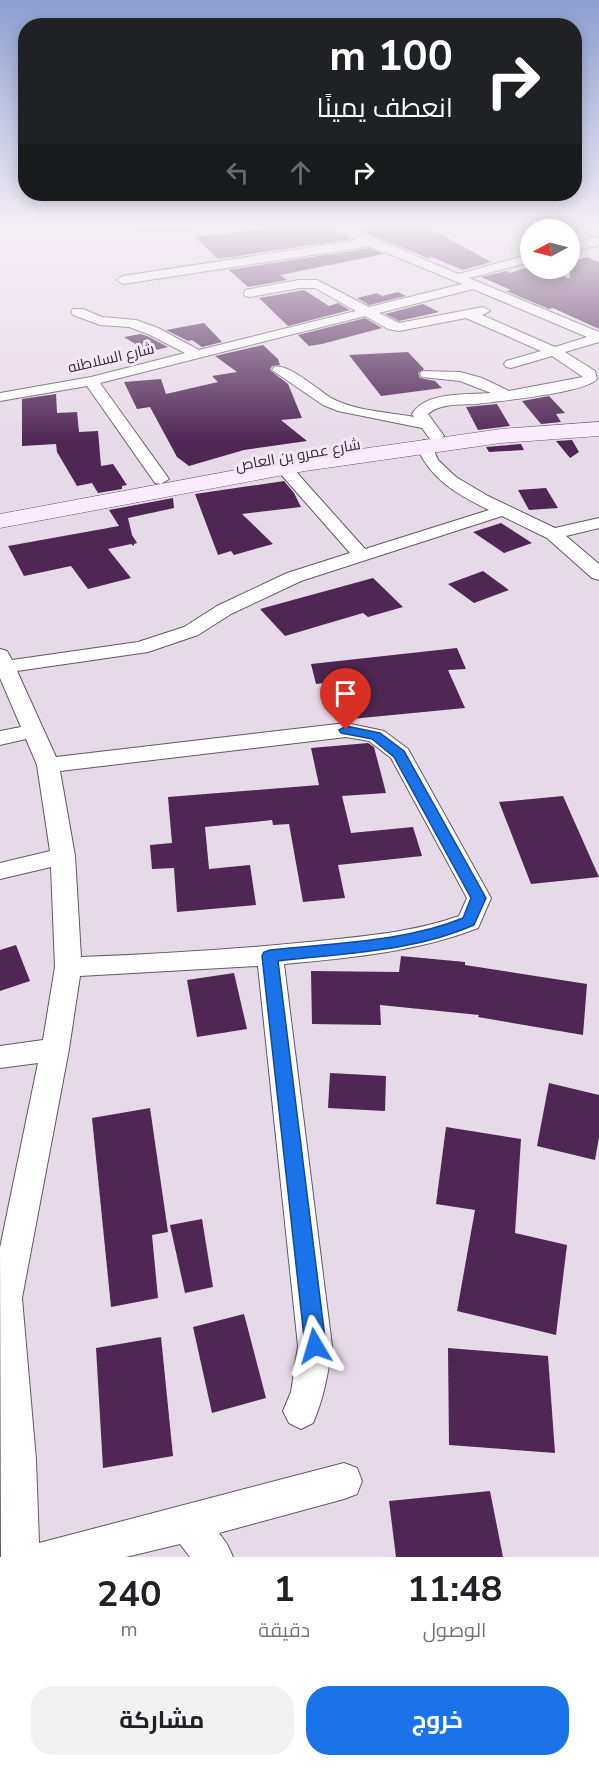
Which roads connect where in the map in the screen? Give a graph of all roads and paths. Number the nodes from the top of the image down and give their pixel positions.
1 (340, 297) edge
2 (426, 297) edge
3 (501, 297) edge
4 (516, 303) junction
5 (367, 311) junction
6 (78, 312) dead end
7 (470, 315) junction
8 (599, 338) edge
9 (555, 352) junction
10 (197, 354) junction
11 (511, 364) dead end
12 (279, 370) dead end
13 (427, 374) dead end
14 (91, 381) junction
15 (507, 396) junction
16 (0, 397) edge
17 (599, 419) edge
18 (599, 429) edge
19 (429, 435) junction
20 (284, 468) junction
21 (161, 479) junction
22 (0, 508) edge
23 (505, 510) junction
24 (0, 521) edge
25 (599, 523) edge
26 (553, 534) junction
27 (361, 555) junction
28 (599, 574) edge
29 (3, 661) edge
30 (34, 731) junction
31 (0, 738) edge
32 (48, 765) junction
33 (63, 856) junction
34 (0, 871) edge
35 (270, 956) junction
36 (68, 967) junction
37 (55, 1049) junction
38 (0, 1058) edge
39 (3, 1299) edge
40 (301, 1411) dead end
41 (344, 1481) dead end
42 (188, 1523) junction
43 (20, 1557) edge
44 (50, 1557) edge
45 (214, 1557) edge

1 - 5 street
2 - 5 street, شارع السلاطنه
3 - 4 street
4 - 7 street
4 - 8 street
5 - 7 street
5 - 10 street, شارع السلاطنه
6 - 10 street
7 - 9 street
8 - 9 street
9 - 11 street
9 - 15 street
10 - 14 street, شارع السلاطنه
12 - 19 street
13 - 15 street
14 - 16 street, شارع السلاطنه
14 - 21 street
15 - 19 street
17 - 19 street, شارع عمرو بن العاص
18 - 19 street
19 - 20 street
19 - 21 street, شارع عمرو بن العاص
19 - 23 street
20 - 24 street
20 - 27 street
21 - 22 street, شارع عمرو بن العاص
23 - 26 street
23 - 27 street
25 - 26 street
26 - 28 street
27 - 29 street
29 - 30 street
30 - 31 street
30 - 32 street
32 - 33 street
32 - 35 street
33 - 34 street
33 - 36 street
35 - 36 street
35 - 40 street
36 - 37 street
37 - 38 street
37 - 39 street
39 - 43 street
41 - 42 street
42 - 44 street
42 - 45 street

